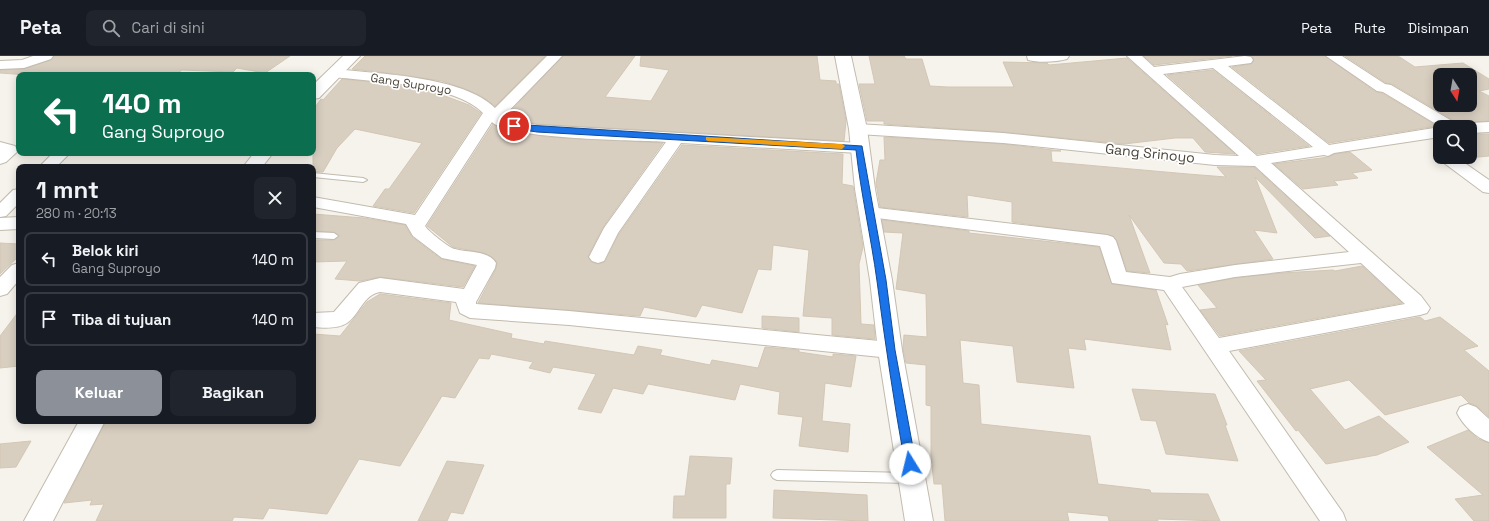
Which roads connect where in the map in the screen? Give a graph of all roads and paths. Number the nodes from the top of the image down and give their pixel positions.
1 (46, 56) edge
2 (352, 56) edge
3 (555, 56) edge
4 (844, 56) edge
5 (1062, 56) edge
6 (1134, 56) edge
7 (1333, 56) edge
8 (1033, 57) dead end
9 (1246, 60) dead end
10 (1216, 64) junction
11 (0, 65) edge
12 (1153, 71) junction
13 (334, 73) junction
14 (316, 91) edge
15 (493, 114) junction
16 (1440, 120) edge
17 (1489, 126) edge
18 (1477, 127) edge
19 (1433, 133) edge
20 (1417, 136) junction
21 (677, 137) junction
22 (859, 138) junction
23 (0, 147) edge
24 (1433, 148) edge
25 (1328, 151) junction
26 (59, 156) edge
27 (261, 156) edge
28 (0, 159) edge
29 (1257, 161) junction
30 (50, 164) edge
31 (255, 164) edge
32 (1456, 164) edge
33 (316, 175) edge
34 (363, 180) dead end
35 (1489, 188) edge
36 (16, 197) edge
37 (316, 203) edge
38 (0, 212) edge
39 (869, 212) junction
40 (16, 223) edge
41 (0, 224) edge
42 (416, 226) junction
43 (316, 235) edge
44 (334, 236) dead end
45 (1365, 256) junction
46 (598, 257) dead end
47 (16, 272) edge
48 (1172, 284) junction
49 (0, 289) edge
50 (470, 297) junction
51 (316, 320) edge
52 (1214, 346) junction
53 (890, 350) junction
54 (1468, 414) dead end
55 (90, 424) edge
56 (1489, 433) edge
57 (777, 475) dead end
58 (913, 478) junction
59 (38, 521) edge
60 (919, 521) edge
61 (1334, 521) edge

1 - 11 street
2 - 13 street
3 - 15 street
4 - 22 street
5 - 8 street
6 - 12 street
7 - 16 street
9 - 10 street
10 - 12 street
10 - 25 street
12 - 29 street
13 - 14 street
13 - 15 street, Gang Suproyo
15 - 21 street, Gang Suproyo
15 - 42 street
17 - 18 street
19 - 20 street, Gang Srinoyo
20 - 24 street
20 - 25 street, Gang Srinoyo
21 - 22 street, Gang Suproyo
21 - 46 street
22 - 29 street, Gang Srinoyo
22 - 39 street
23 - 28 street
25 - 29 street, Gang Srinoyo
26 - 30 street
27 - 31 street
29 - 45 street
32 - 35 street
33 - 34 lane
36 - 38 street
37 - 42 street
39 - 48 street
39 - 53 street
40 - 41 street
42 - 50 street
43 - 44 lane
45 - 48 street
45 - 52 street
47 - 49 street
48 - 52 street
50 - 51 street
50 - 53 street
52 - 61 street
53 - 58 street
54 - 56 street
55 - 59 street
57 - 58 lane
58 - 60 street

